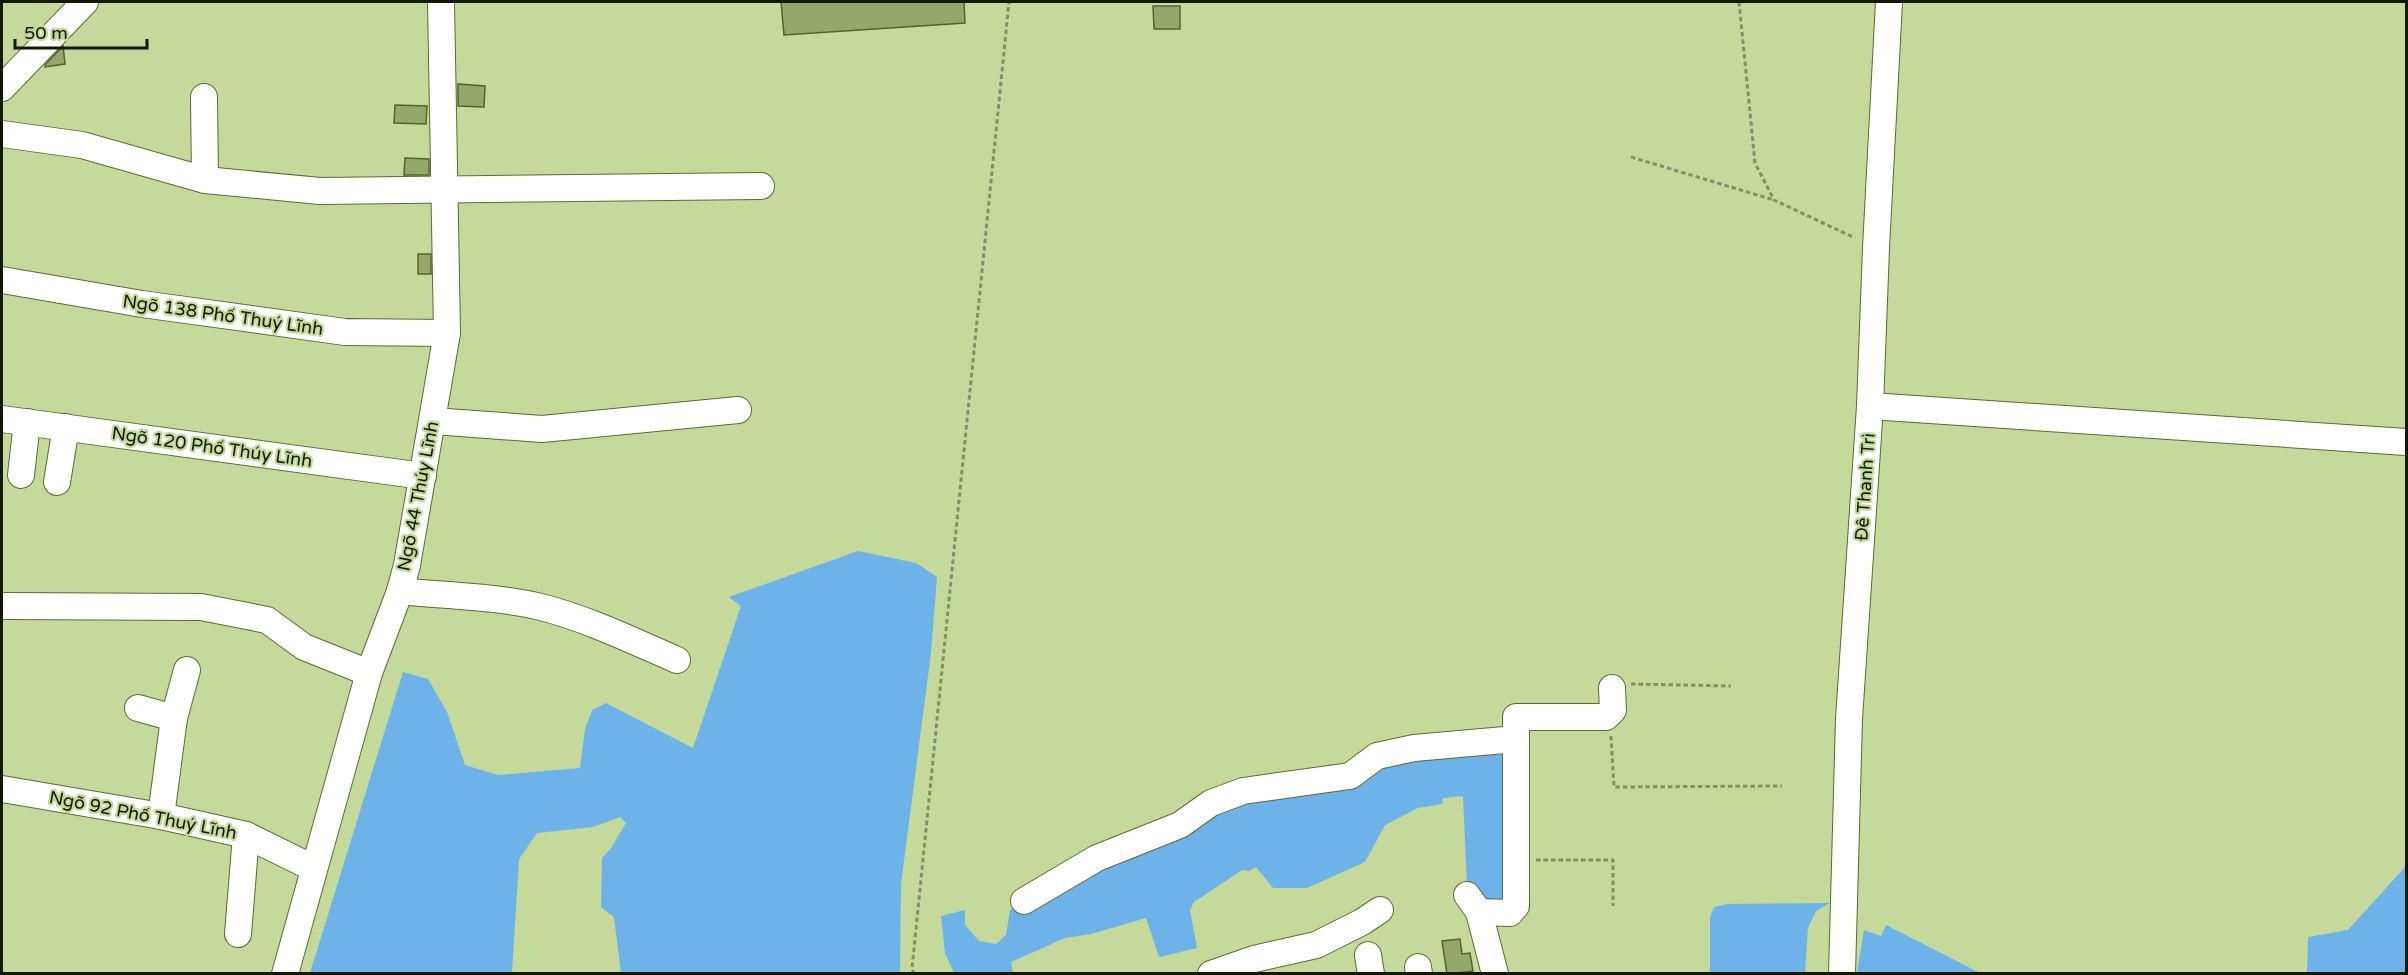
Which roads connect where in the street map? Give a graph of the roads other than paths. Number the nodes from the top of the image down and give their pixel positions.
1 (84, 2) edge
2 (441, 2) edge
3 (1889, 2) edge
4 (2, 88) edge
5 (204, 97) dead end
6 (2, 134) edge
7 (205, 180) junction
8 (761, 186) dead end
9 (444, 189) junction
10 (2, 280) edge
11 (447, 333) junction
12 (1870, 406) junction
13 (738, 410) dead end
14 (2, 419) edge
15 (433, 421) junction
16 (27, 422) junction
17 (66, 427) junction
18 (2406, 442) edge
19 (21, 475) dead end
20 (423, 476) junction
21 (57, 482) dead end
22 (400, 591) junction
23 (2, 606) edge
24 (678, 660) dead end
25 (188, 670) dead end
26 (369, 674) junction
27 (1611, 701) road end
28 (138, 708) dead end
29 (174, 718) junction
30 (1516, 739) junction
31 (2, 789) edge
32 (161, 816) junction
33 (246, 835) junction
34 (313, 868) junction
35 (1024, 901) dead end
36 (1380, 910) dead end
37 (238, 934) dead end
38 (1256, 966) edge
39 (285, 974) edge
40 (1211, 974) edge
41 (1495, 974) edge
42 (1842, 974) edge

1 - 4 street
2 - 9 street, Ngõ 44 Thúy Lĩnh
3 - 12 street, Đê Thanh Trì
5 - 7 street
6 - 7 street
7 - 9 street
8 - 9 street
9 - 11 street, Ngõ 44 Thúy Lĩnh
10 - 11 street, Ngõ 138 Phố Thuý Lĩnh
11 - 15 street, Ngõ 44 Thúy Lĩnh
12 - 18 street
12 - 42 street, Đê Thanh Trì
13 - 15 street
14 - 16 street, Ngõ 120 Phố Thúy Lĩnh
15 - 20 street, Ngõ 44 Thúy Lĩnh
16 - 17 street, Ngõ 120 Phố Thúy Lĩnh
16 - 19 street
17 - 20 street, Ngõ 120 Phố Thúy Lĩnh
17 - 21 street
20 - 22 street, Ngõ 44 Thúy Lĩnh
22 - 24 street
22 - 26 street, Ngõ 44 Thúy Lĩnh
23 - 26 street
25 - 29 street
26 - 34 street, Ngõ 44 Thúy Lĩnh
27 - 30 street
28 - 29 street
29 - 32 street
30 - 35 street
30 - 41 street
31 - 32 street, Ngõ 92 Phố Thuý Lĩnh
32 - 33 street, Ngõ 92 Phố Thuý Lĩnh
33 - 34 street, Ngõ 92 Phố Thuý Lĩnh
33 - 37 street
34 - 39 street, Ngõ 44 Thúy Lĩnh
36 - 38 street
38 - 40 street

